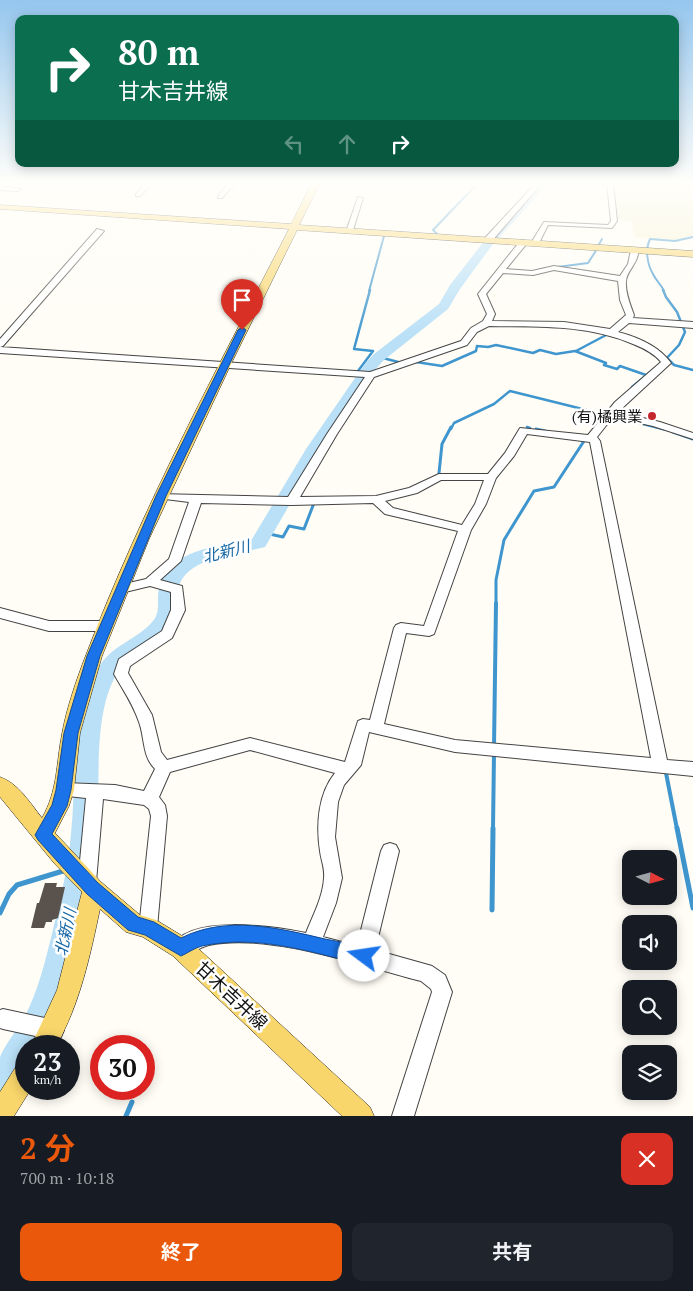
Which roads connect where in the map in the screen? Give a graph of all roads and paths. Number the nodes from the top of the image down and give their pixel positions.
1 (96, 235) edge
2 (289, 235) edge
3 (421, 235) edge
4 (495, 235) edge
5 (539, 235) edge
6 (491, 240) junction
7 (524, 242) junction
8 (535, 243) junction
9 (642, 250) junction
10 (693, 254) edge
11 (501, 271) junction
12 (622, 279) junction
13 (627, 320) junction
14 (487, 323) junction
15 (686, 324) edge
16 (613, 331) junction
17 (0, 344) edge
18 (0, 350) edge
19 (225, 364) junction
20 (367, 374) junction
21 (610, 416) junction
22 (693, 436) edge
23 (587, 438) junction
24 (491, 477) junction
25 (161, 496) junction
26 (196, 499) junction
27 (378, 500) junction
28 (286, 501) junction
29 (465, 529) junction
30 (150, 582) junction
31 (121, 589) junction
32 (0, 613) edge
33 (106, 626) junction
34 (376, 726) junction
35 (660, 766) junction
36 (164, 767) junction
37 (346, 769) junction
38 (693, 769) edge
39 (0, 785) edge
40 (69, 790) junction
41 (95, 791) junction
42 (148, 798) junction
43 (43, 835) junction
44 (390, 851) dead end
45 (80, 875) junction
46 (148, 928) junction
47 (311, 943) junction
48 (181, 948) junction
49 (364, 956) junction
50 (3, 1019) dead end
51 (48, 1034) edge
52 (15, 1091) edge
53 (0, 1115) edge
54 (361, 1116) edge
55 (403, 1116) edge

1 - 17 street
2 - 19 main road
3 - 6 main road
4 - 6 street
5 - 8 street
6 - 7 main road
7 - 8 main road
7 - 11 street
8 - 9 main road
9 - 10 main road
9 - 12 street
11 - 12 street
11 - 14 street
12 - 13 street
13 - 15 street
13 - 16 street
14 - 16 street
14 - 20 street
16 - 21 street
18 - 19 street
19 - 20 street
19 - 25 main road
20 - 28 street
21 - 22 street
21 - 23 street
23 - 24 street
23 - 35 street
24 - 27 street
24 - 29 street
25 - 26 street
25 - 31 main road
26 - 28 street
26 - 30 street
27 - 28 street
27 - 29 street
29 - 34 street
30 - 31 street
30 - 36 street
31 - 33 main road
32 - 33 street
33 - 40 main road
34 - 35 street
34 - 37 street
35 - 38 street
36 - 37 street
36 - 42 street
37 - 47 street
39 - 43 main road
40 - 41 street
40 - 43 main road
41 - 42 street
41 - 45 street
42 - 46 street
43 - 45 main road, 甘木吉井線
44 - 49 street
45 - 46 main road, 甘木吉井線
45 - 51 main road
46 - 48 main road, 甘木吉井線
47 - 48 street
47 - 49 street
48 - 54 main road, 甘木吉井線
49 - 55 street
50 - 51 street
52 - 53 main road

